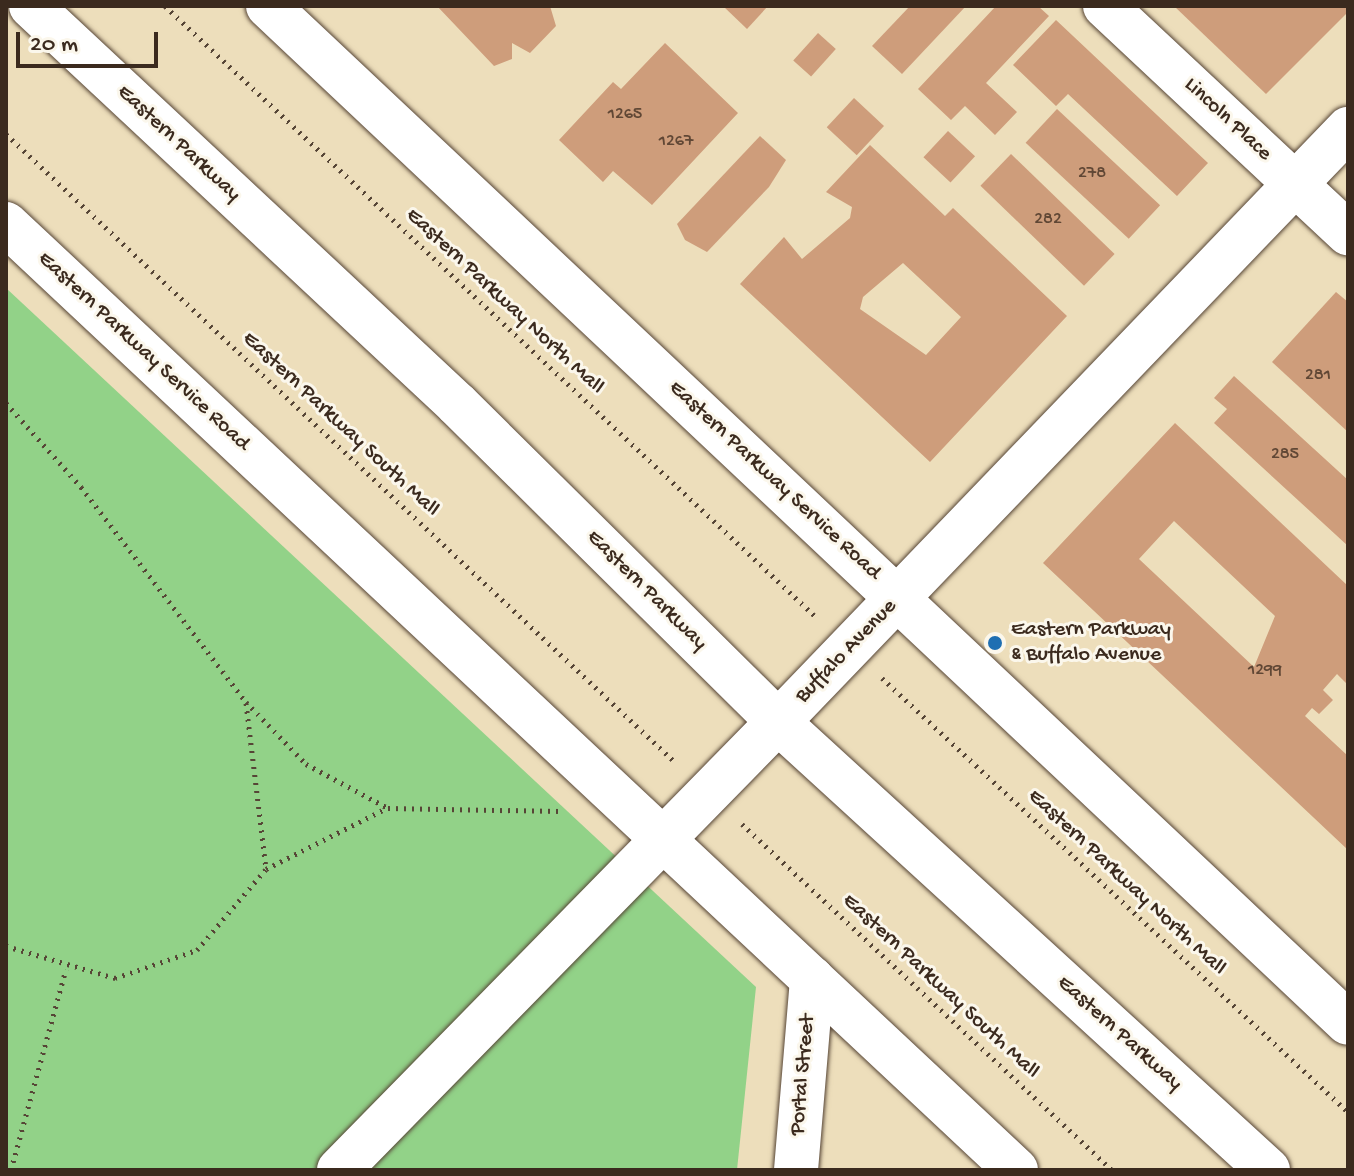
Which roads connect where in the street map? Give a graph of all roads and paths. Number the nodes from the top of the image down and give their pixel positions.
1 (31, 6) edge
2 (165, 6) edge
3 (268, 6) edge
4 (1105, 6) edge
5 (1348, 129) edge
6 (6, 134) edge
7 (1296, 185) junction
8 (6, 224) edge
9 (1348, 233) edge
10 (6, 403) edge
11 (899, 599) junction
12 (822, 622) dead end
13 (882, 678) dead end
14 (246, 702) junction
15 (778, 722) junction
16 (651, 739) dead end
17 (388, 808) junction
18 (560, 811) dead end
19 (746, 828) dead end
20 (664, 839) junction
21 (266, 869) junction
22 (6, 946) edge
23 (66, 969) junction
24 (812, 979) junction
25 (1348, 1023) edge
26 (1348, 1112) edge
27 (11, 1170) edge
28 (339, 1170) edge
29 (796, 1170) edge
30 (1016, 1170) edge
31 (1112, 1170) edge
32 (1268, 1170) edge

1 - 15 street, Eastern Parkway
2 - 12 path, Eastern Parkway North Mall
3 - 11 street, Eastern Parkway Service Road
4 - 7 street, Lincoln Place
5 - 7 street, Buffalo Avenue
6 - 16 path, Eastern Parkway South Mall
7 - 9 street, Lincoln Place
7 - 11 street, Buffalo Avenue
8 - 20 street, Eastern Parkway Service Road
10 - 14 path
11 - 15 street, Buffalo Avenue
11 - 25 street, Eastern Parkway Service Road
13 - 26 path, Eastern Parkway North Mall
14 - 17 path
14 - 21 path
15 - 20 street, Buffalo Avenue
15 - 32 street, Eastern Parkway
17 - 18 path
17 - 21 path
19 - 31 path, Eastern Parkway South Mall
20 - 24 street, Eastern Parkway Service Road
20 - 28 street, Buffalo Avenue
21 - 23 path
22 - 23 path
23 - 27 path
24 - 29 street, Portal Street
24 - 30 street, Eastern Parkway Service Road

